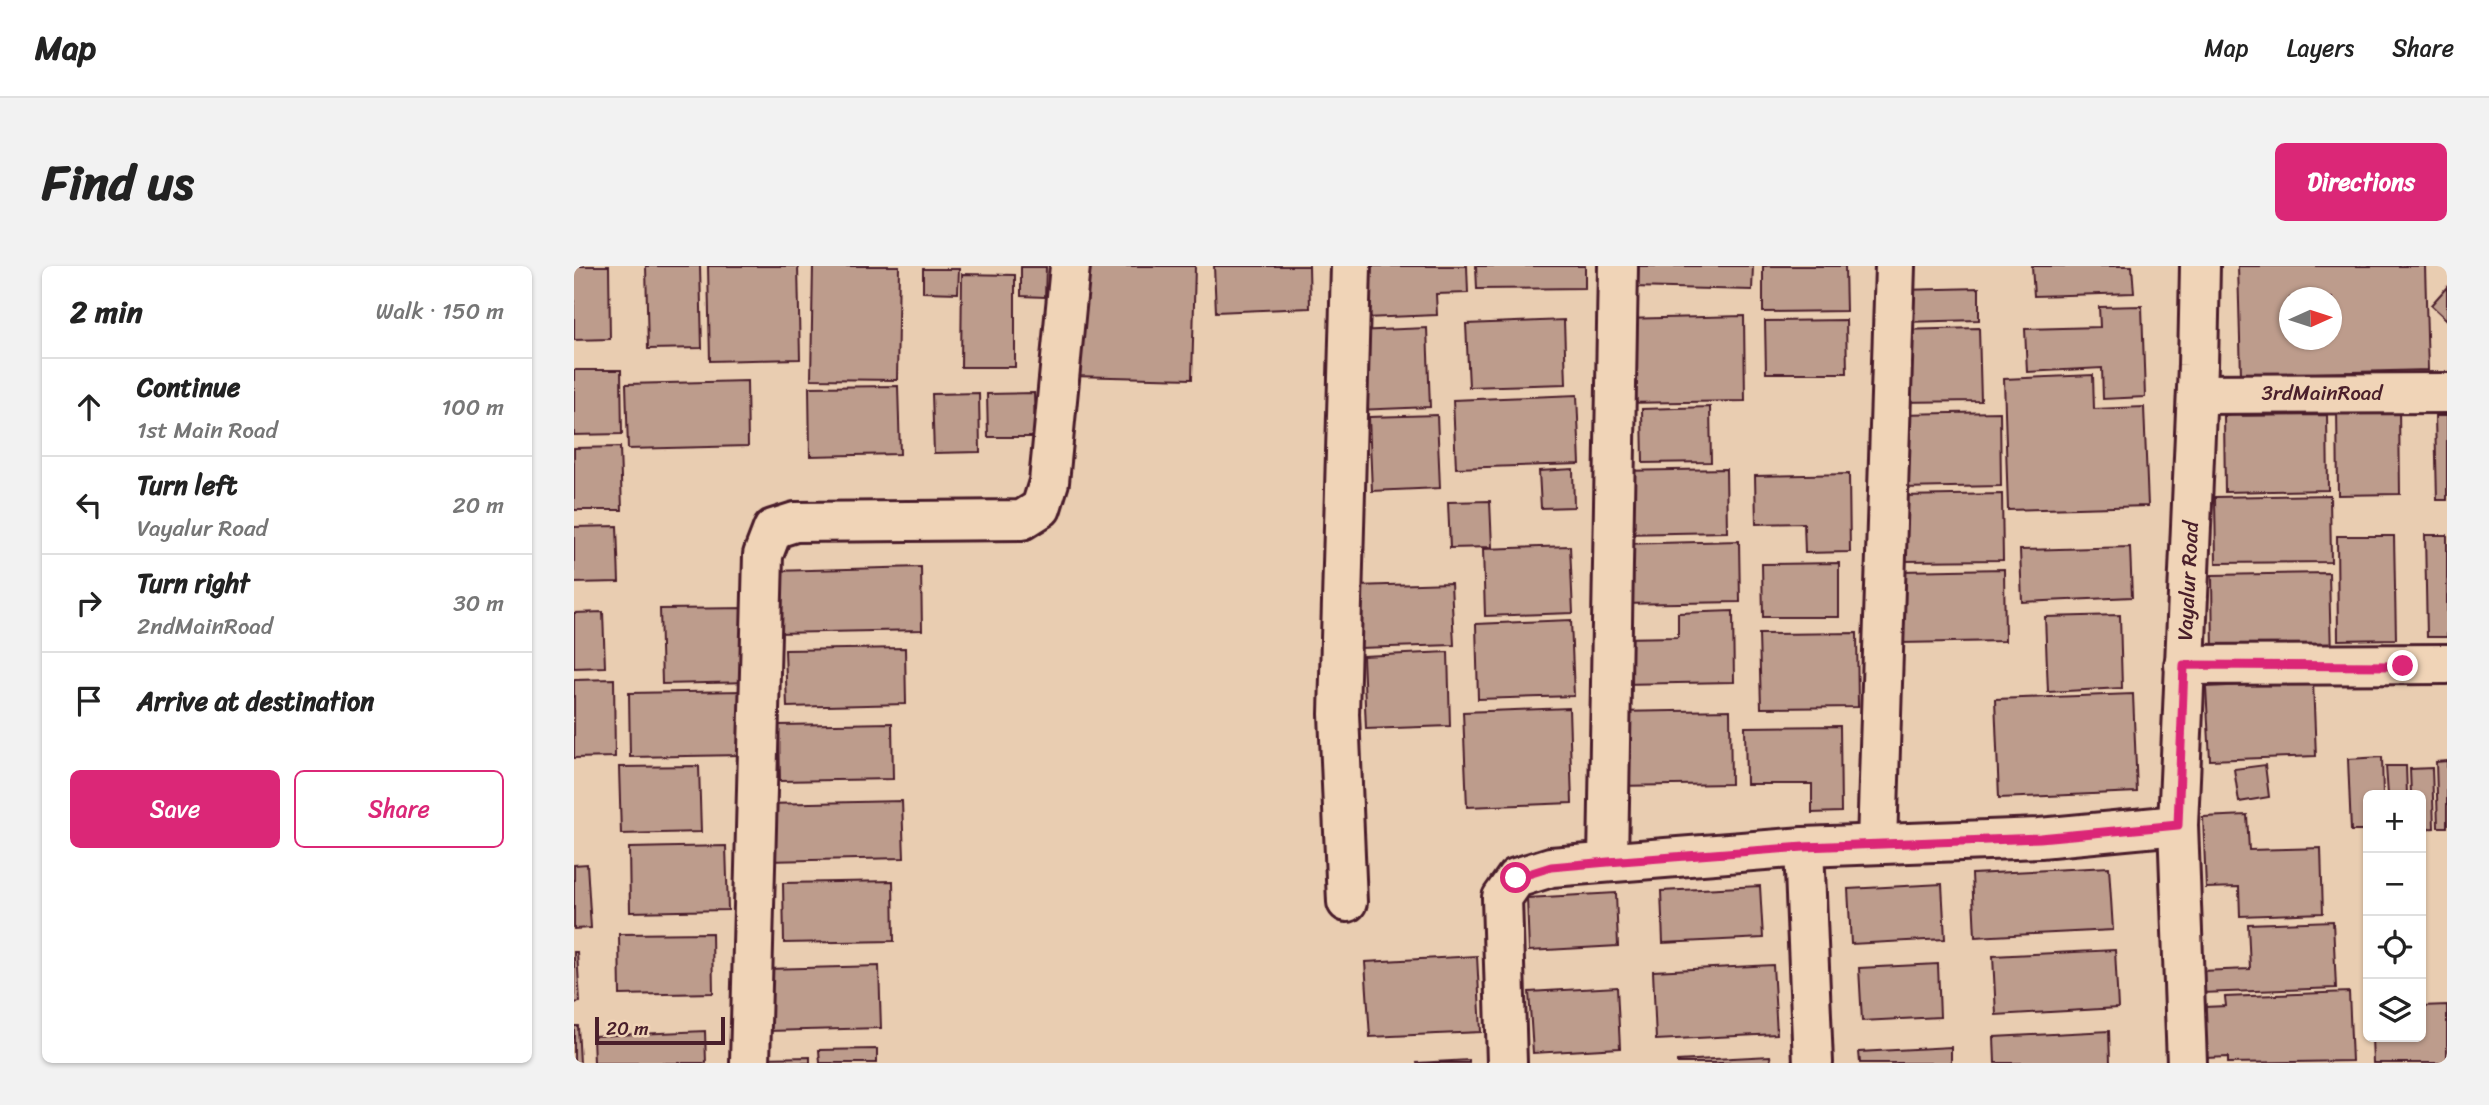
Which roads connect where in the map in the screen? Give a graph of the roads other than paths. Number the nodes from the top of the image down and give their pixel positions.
1 (1070, 266) edge
2 (1351, 266) edge
3 (1618, 266) edge
4 (1895, 266) edge
5 (2200, 266) edge
6 (2447, 393) edge
7 (2197, 394) junction
8 (2447, 664) edge
9 (2184, 665) junction
10 (2178, 825) junction
11 (1877, 844) junction
12 (1804, 847) junction
13 (1608, 862) junction
14 (1347, 902) dead end
15 (750, 1063) edge
16 (1507, 1063) edge
17 (1812, 1063) edge
18 (2187, 1063) edge

1 - 15 street
2 - 14 street
3 - 13 street
4 - 11 street
5 - 7 street, Vayalur Road
6 - 7 street, 3rdMainRoad
7 - 9 street, Vayalur Road
8 - 9 street
9 - 10 street, Vayalur Road
10 - 11 street
10 - 18 street, Vayalur Road
11 - 12 street
12 - 13 street
12 - 17 street
13 - 16 street

